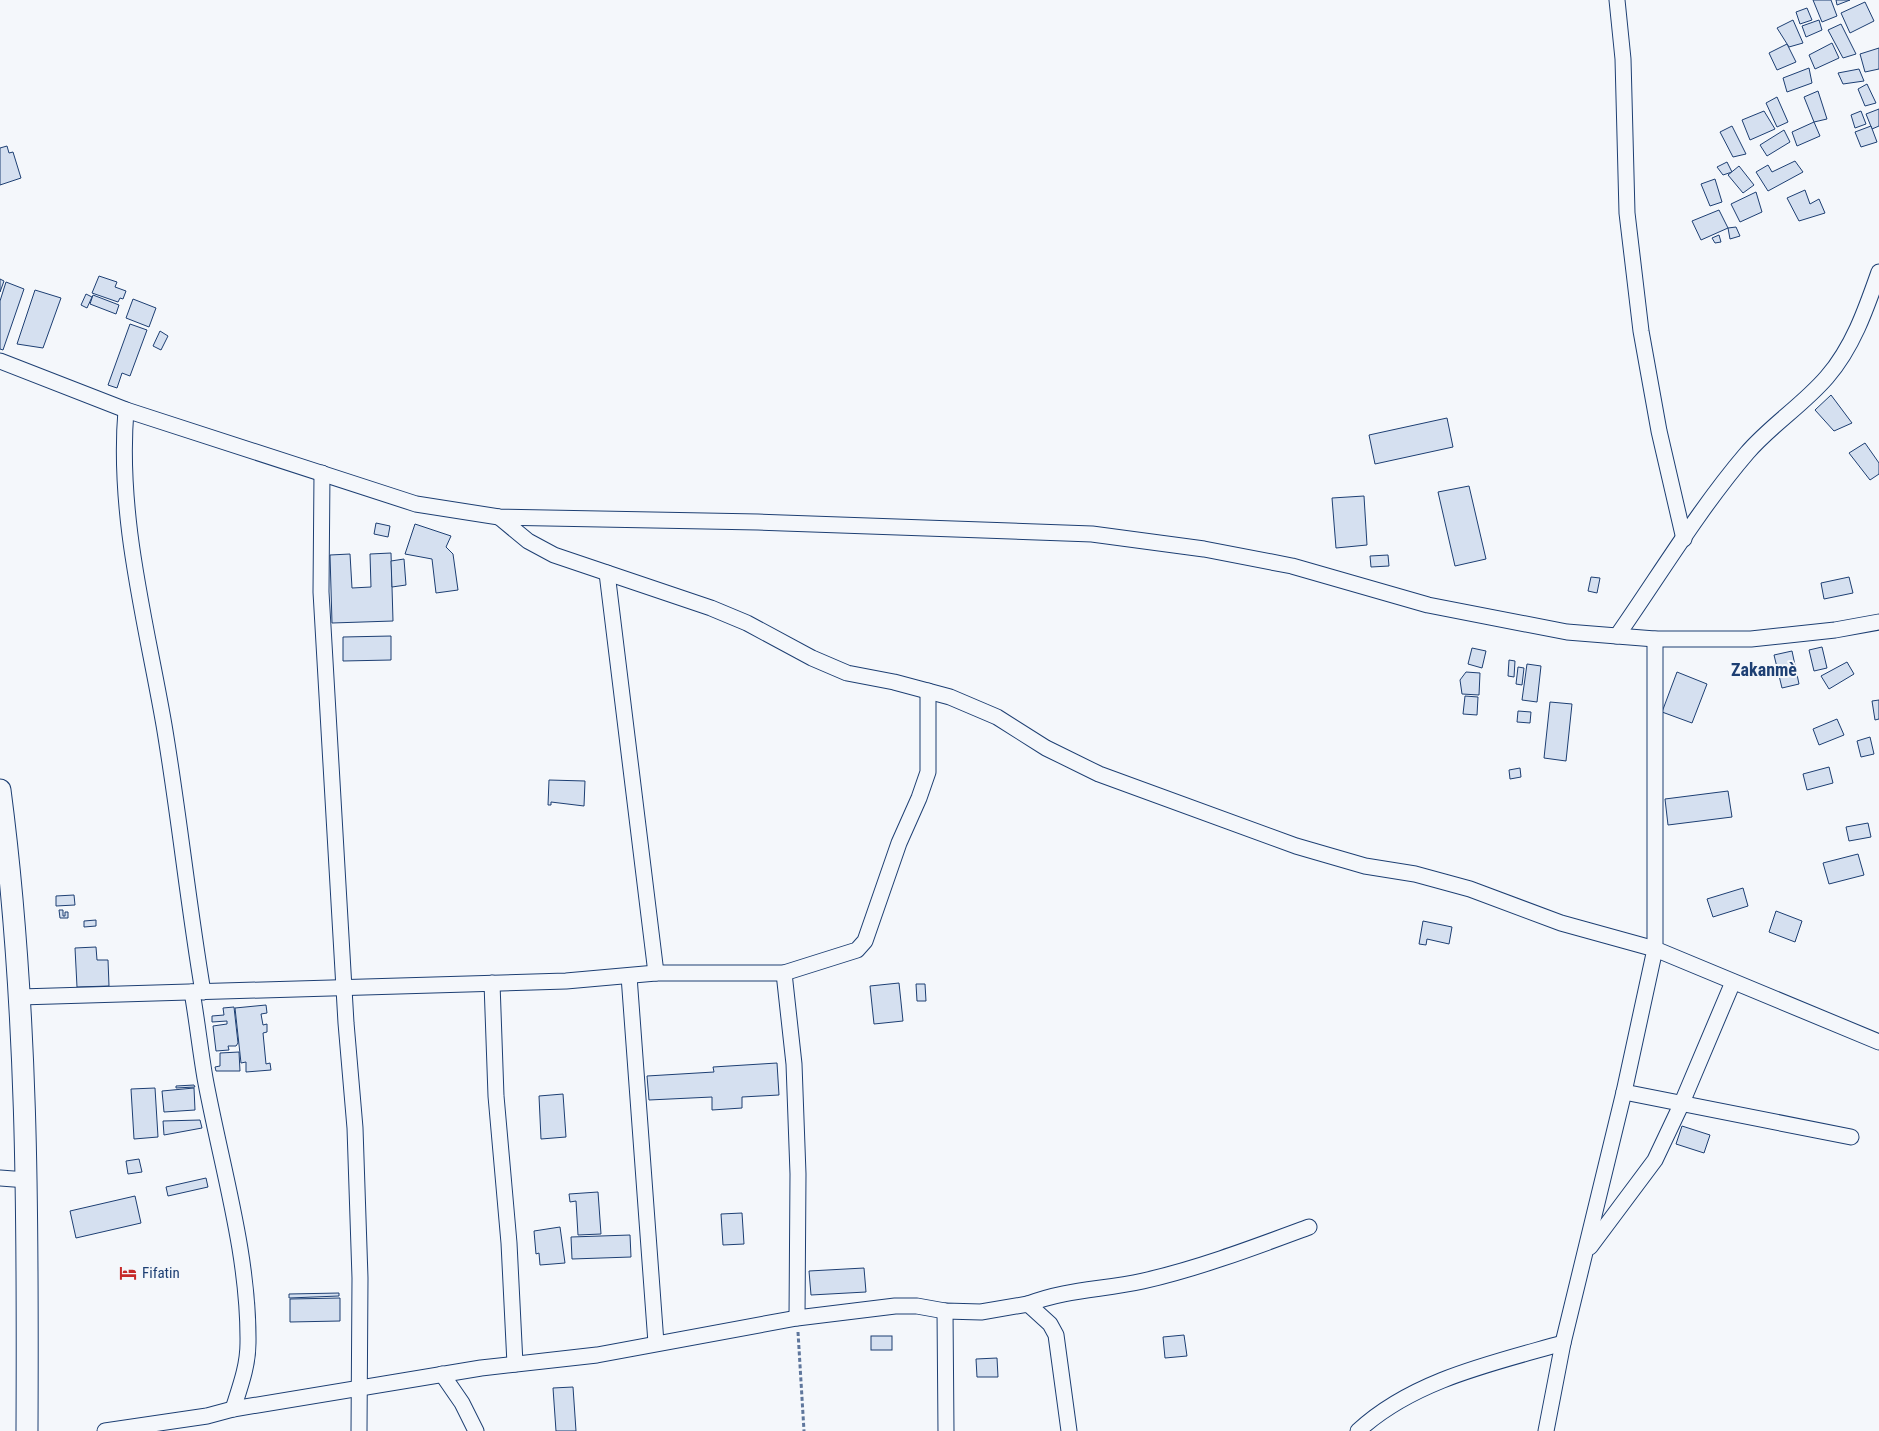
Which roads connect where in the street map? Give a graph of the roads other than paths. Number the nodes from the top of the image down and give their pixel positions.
1 (1617, 0) edge
2 (1879, 272) edge
3 (0, 361) edge
4 (126, 410) junction
5 (322, 474) junction
6 (499, 517) junction
7 (1684, 539) junction
8 (607, 573) junction
9 (1879, 622) edge
10 (1617, 636) junction
11 (1655, 639) junction
12 (928, 691) junction
13 (0, 790) edge
14 (5, 874) edge
15 (1655, 949) junction
16 (656, 973) junction
17 (784, 973) junction
18 (629, 976) junction
19 (1733, 982) junction
20 (492, 983) junction
21 (345, 986) junction
22 (198, 992) junction
23 (20, 997) junction
24 (1879, 1042) edge
25 (1624, 1092) junction
26 (1681, 1105) junction
27 (1851, 1137) dead end
28 (0, 1178) edge
29 (27, 1180) junction
30 (1309, 1227) dead end
31 (1586, 1252) junction
32 (1028, 1304) junction
33 (945, 1312) junction
34 (797, 1318) junction
35 (656, 1343) junction
36 (1563, 1343) junction
37 (515, 1364) junction
38 (442, 1374) junction
39 (357, 1389) junction
40 (233, 1409) junction
41 (208, 1424) edge
42 (27, 1431) edge
43 (105, 1431) edge
44 (359, 1431) edge
45 (476, 1431) edge
46 (946, 1431) edge
47 (1069, 1431) edge
48 (1358, 1431) edge
49 (1546, 1431) edge

1 - 7 street
2 - 7 street
3 - 4 street
4 - 5 street
4 - 22 street
5 - 6 street
5 - 21 street
6 - 8 street
6 - 10 street
7 - 10 street
8 - 12 street
8 - 16 street
9 - 11 street
10 - 11 street
11 - 15 street
12 - 15 street
12 - 17 street
13 - 14 main road
14 - 23 main road
15 - 19 street
15 - 25 street
16 - 17 street
16 - 18 street
17 - 34 street
18 - 20 street
18 - 35 street
19 - 24 street
19 - 26 street
20 - 21 street
20 - 37 street
21 - 22 street
21 - 39 street
22 - 23 street
22 - 40 street
23 - 29 main road
25 - 26 street
25 - 31 street
26 - 27 street
26 - 31 street
28 - 29 street
29 - 42 main road
30 - 32 street
31 - 36 street
32 - 33 street
32 - 47 street
33 - 34 street
33 - 46 street
34 - 35 street
35 - 37 street
36 - 48 street
36 - 49 street
37 - 38 street
38 - 39 street
38 - 45 street
39 - 40 street
39 - 44 street
40 - 41 street
41 - 43 street

